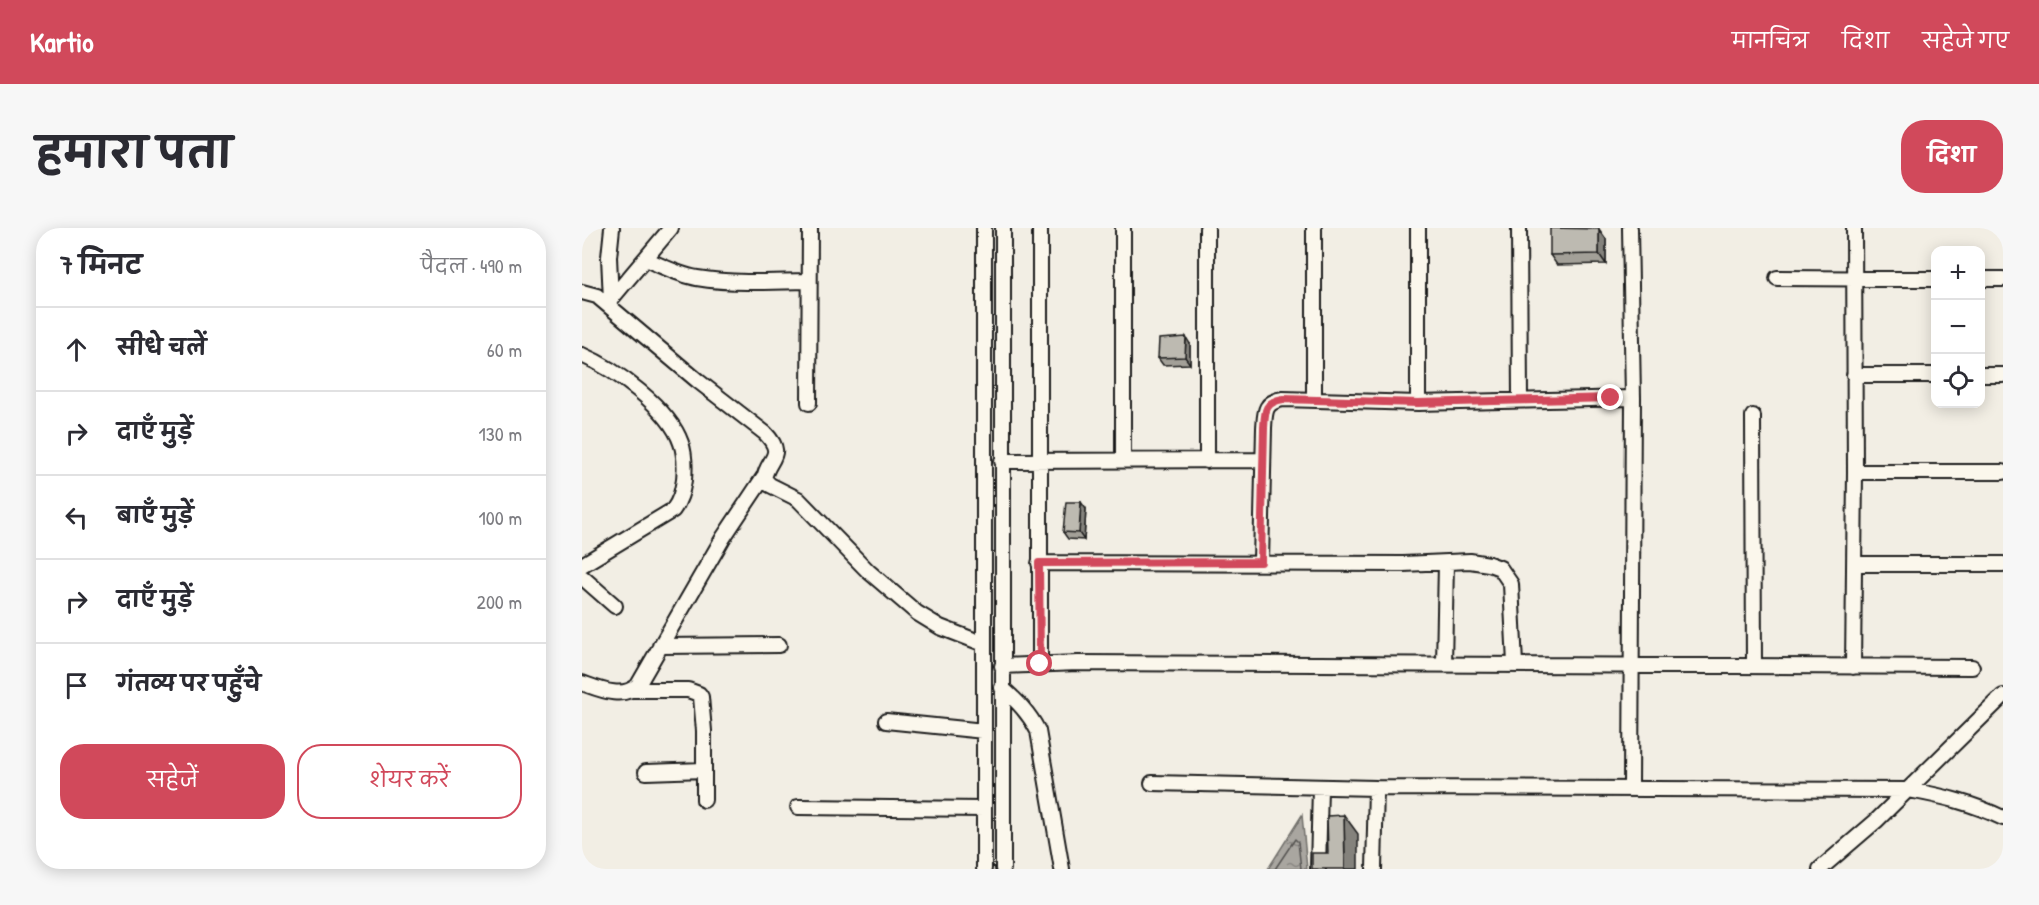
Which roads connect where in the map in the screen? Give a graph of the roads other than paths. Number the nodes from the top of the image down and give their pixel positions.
1 (612, 228) edge
2 (671, 228) edge
3 (810, 228) edge
4 (984, 228) edge
5 (1003, 228) edge
6 (1040, 228) edge
7 (1123, 228) edge
8 (1207, 228) edge
9 (1314, 228) edge
10 (1418, 228) edge
11 (1519, 228) edge
12 (1630, 228) edge
13 (1854, 228) edge
14 (645, 259) junction
15 (1777, 278) dead end
16 (1854, 279) junction
17 (1931, 279) edge
18 (1985, 279) edge
19 (2003, 279) edge
20 (809, 281) junction
21 (582, 292) edge
22 (609, 302) junction
23 (582, 355) edge
24 (1854, 375) junction
25 (1931, 375) edge
26 (1985, 375) edge
27 (2003, 375) edge
28 (1633, 398) junction
29 (1314, 400) junction
30 (1520, 400) junction
31 (809, 403) dead end
32 (1418, 403) junction
33 (1753, 416) dead end
34 (1263, 460) junction
35 (1002, 461) junction
36 (1040, 461) junction
37 (1123, 461) junction
38 (1207, 461) junction
39 (1855, 472) junction
40 (2003, 472) edge
41 (765, 475) junction
42 (1261, 562) junction
43 (1039, 563) junction
44 (1446, 563) junction
45 (1854, 564) junction
46 (2003, 564) edge
47 (582, 565) edge
48 (582, 577) edge
49 (615, 606) dead end
50 (984, 644) junction
51 (779, 645) dead end
52 (660, 646) junction
53 (1040, 664) junction
54 (1444, 664) junction
55 (1515, 664) junction
56 (1002, 666) junction
57 (1632, 666) junction
58 (1754, 666) junction
59 (1853, 667) junction
60 (1972, 667) dead end
61 (582, 683) edge
62 (1002, 688) junction
63 (633, 690) junction
64 (2003, 696) edge
65 (886, 721) dead end
66 (984, 732) junction
67 (704, 770) junction
68 (646, 772) dead end
69 (1152, 783) dead end
70 (1320, 787) junction
71 (1376, 788) junction
72 (1631, 789) junction
73 (1909, 790) junction
74 (704, 800) dead end
75 (798, 807) dead end
76 (984, 809) junction
77 (2003, 818) edge
78 (984, 869) edge
79 (1003, 869) edge
80 (1062, 869) edge
81 (1318, 869) edge
82 (1374, 869) edge
83 (1820, 869) edge

1 - 22 street
2 - 14 street
3 - 20 street
4 - 50 street
5 - 35 street
6 - 36 street
7 - 37 street
8 - 38 street
9 - 29 street
10 - 32 street
11 - 30 street
12 - 28 street
13 - 16 street
14 - 20 street
14 - 22 street
15 - 16 street
16 - 17 street
16 - 24 street
18 - 19 street
20 - 31 street
21 - 22 street
22 - 41 street
23 - 47 street
24 - 25 street
24 - 39 street
26 - 27 street
28 - 30 street
28 - 57 street
29 - 32 street
29 - 34 street
30 - 32 street
33 - 58 street
34 - 38 street
34 - 42 street
35 - 36 street
35 - 56 street
36 - 37 street
36 - 43 street
37 - 38 street
39 - 40 street
39 - 45 street
41 - 50 street
41 - 52 street
42 - 43 street
42 - 44 street
43 - 53 street
44 - 54 street
44 - 55 street
45 - 46 street
45 - 59 street
48 - 49 street
50 - 66 street
51 - 52 street
52 - 63 street
53 - 54 street
53 - 56 street
54 - 55 street
55 - 57 street
56 - 62 street
57 - 58 street
57 - 72 street
58 - 59 street
59 - 60 street
61 - 63 street
62 - 79 street
62 - 80 street
63 - 67 street
64 - 73 street
65 - 66 street
66 - 76 street
67 - 68 street
67 - 74 street
69 - 70 street
70 - 71 street
70 - 81 street
71 - 72 street
71 - 82 street
72 - 73 street
73 - 77 street
73 - 83 street
75 - 76 street
76 - 78 street

